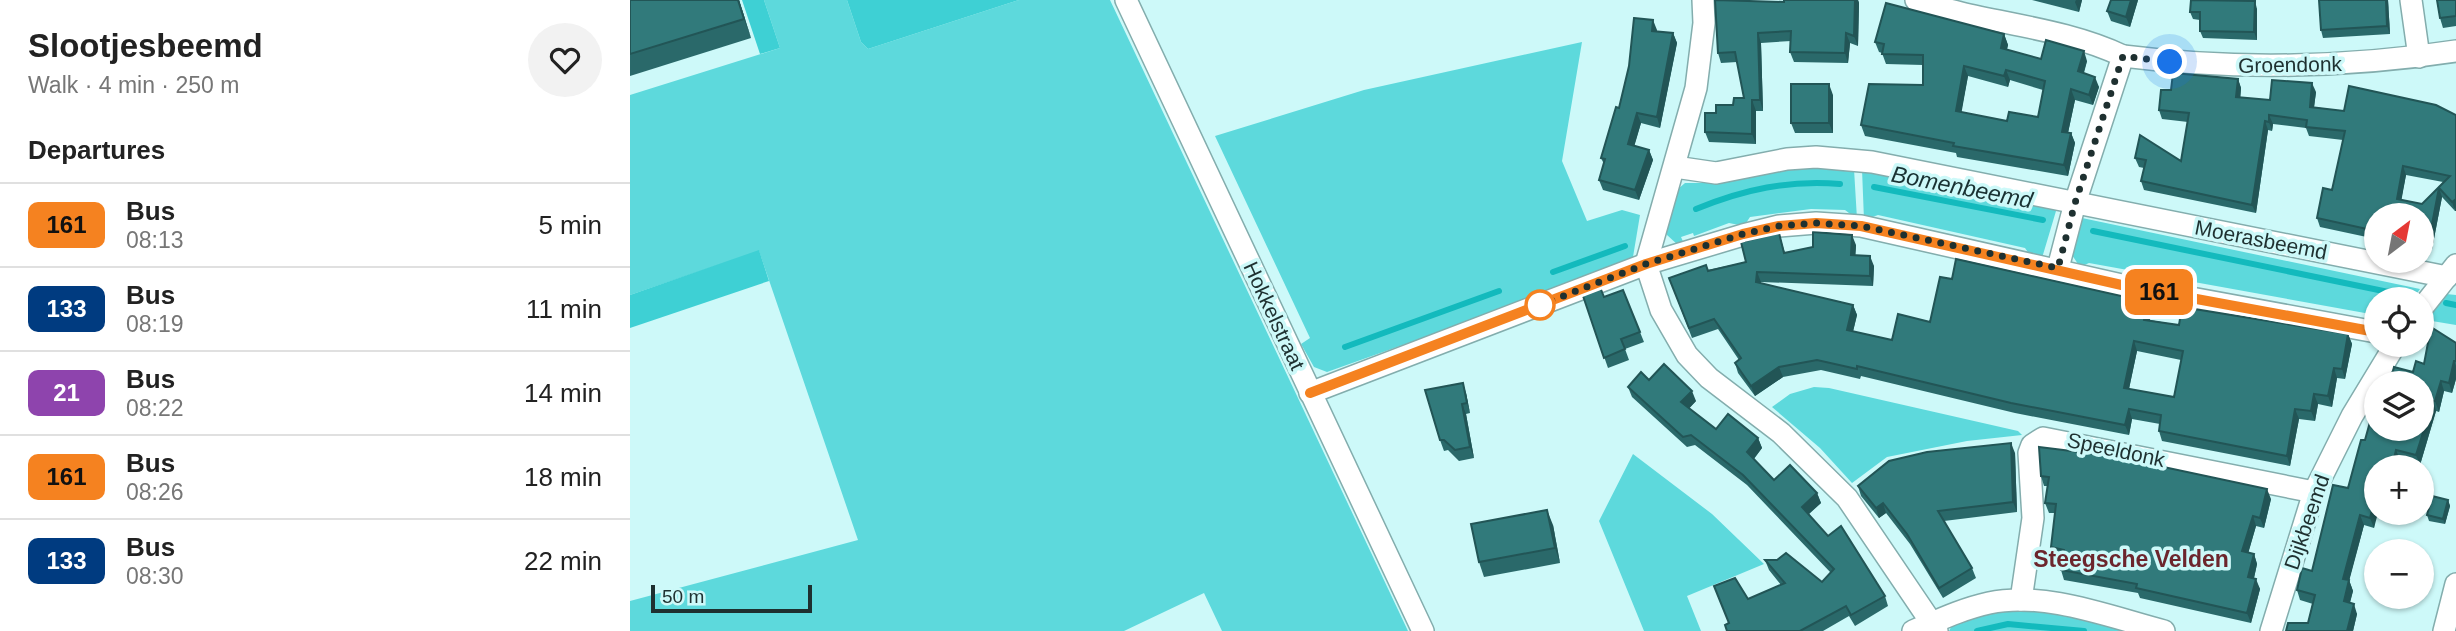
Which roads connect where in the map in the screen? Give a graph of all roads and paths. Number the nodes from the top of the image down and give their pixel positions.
1 (1126, 0) edge
2 (1703, 0) edge
3 (1916, 0) edge
4 (2412, 0) edge
5 (2456, 51) edge
6 (2123, 56) junction
7 (2418, 57) junction
8 (1675, 167) junction
9 (2075, 203) junction
10 (1646, 264) junction
11 (2058, 268) junction
12 (2451, 271) edge
13 (2434, 293) edge
14 (2364, 330) edge
15 (2388, 357) edge
16 (1310, 393) junction
17 (2314, 492) junction
18 (2456, 584) edge
19 (2021, 600) junction
20 (1928, 628) edge
21 (1423, 631) edge
22 (2164, 631) edge
23 (2271, 631) edge
24 (2444, 631) edge

1 - 16 street, Hokkelstraat
2 - 8 street
3 - 6 street, Groendonk
4 - 7 street
5 - 7 street, Groendonk
6 - 7 street, Groendonk
6 - 9 street
8 - 9 street, Moerasbeemd
8 - 10 street
9 - 11 street
9 - 12 street, Moerasbeemd
10 - 11 street
10 - 16 street
10 - 20 street
11 - 14 street
12 - 13 street
15 - 17 street, Dijkbeemd
16 - 21 street, Hokkelstraat
17 - 19 street, Speeldonk
17 - 23 street, Dijkbeemd
18 - 24 street
19 - 20 street
19 - 22 street

